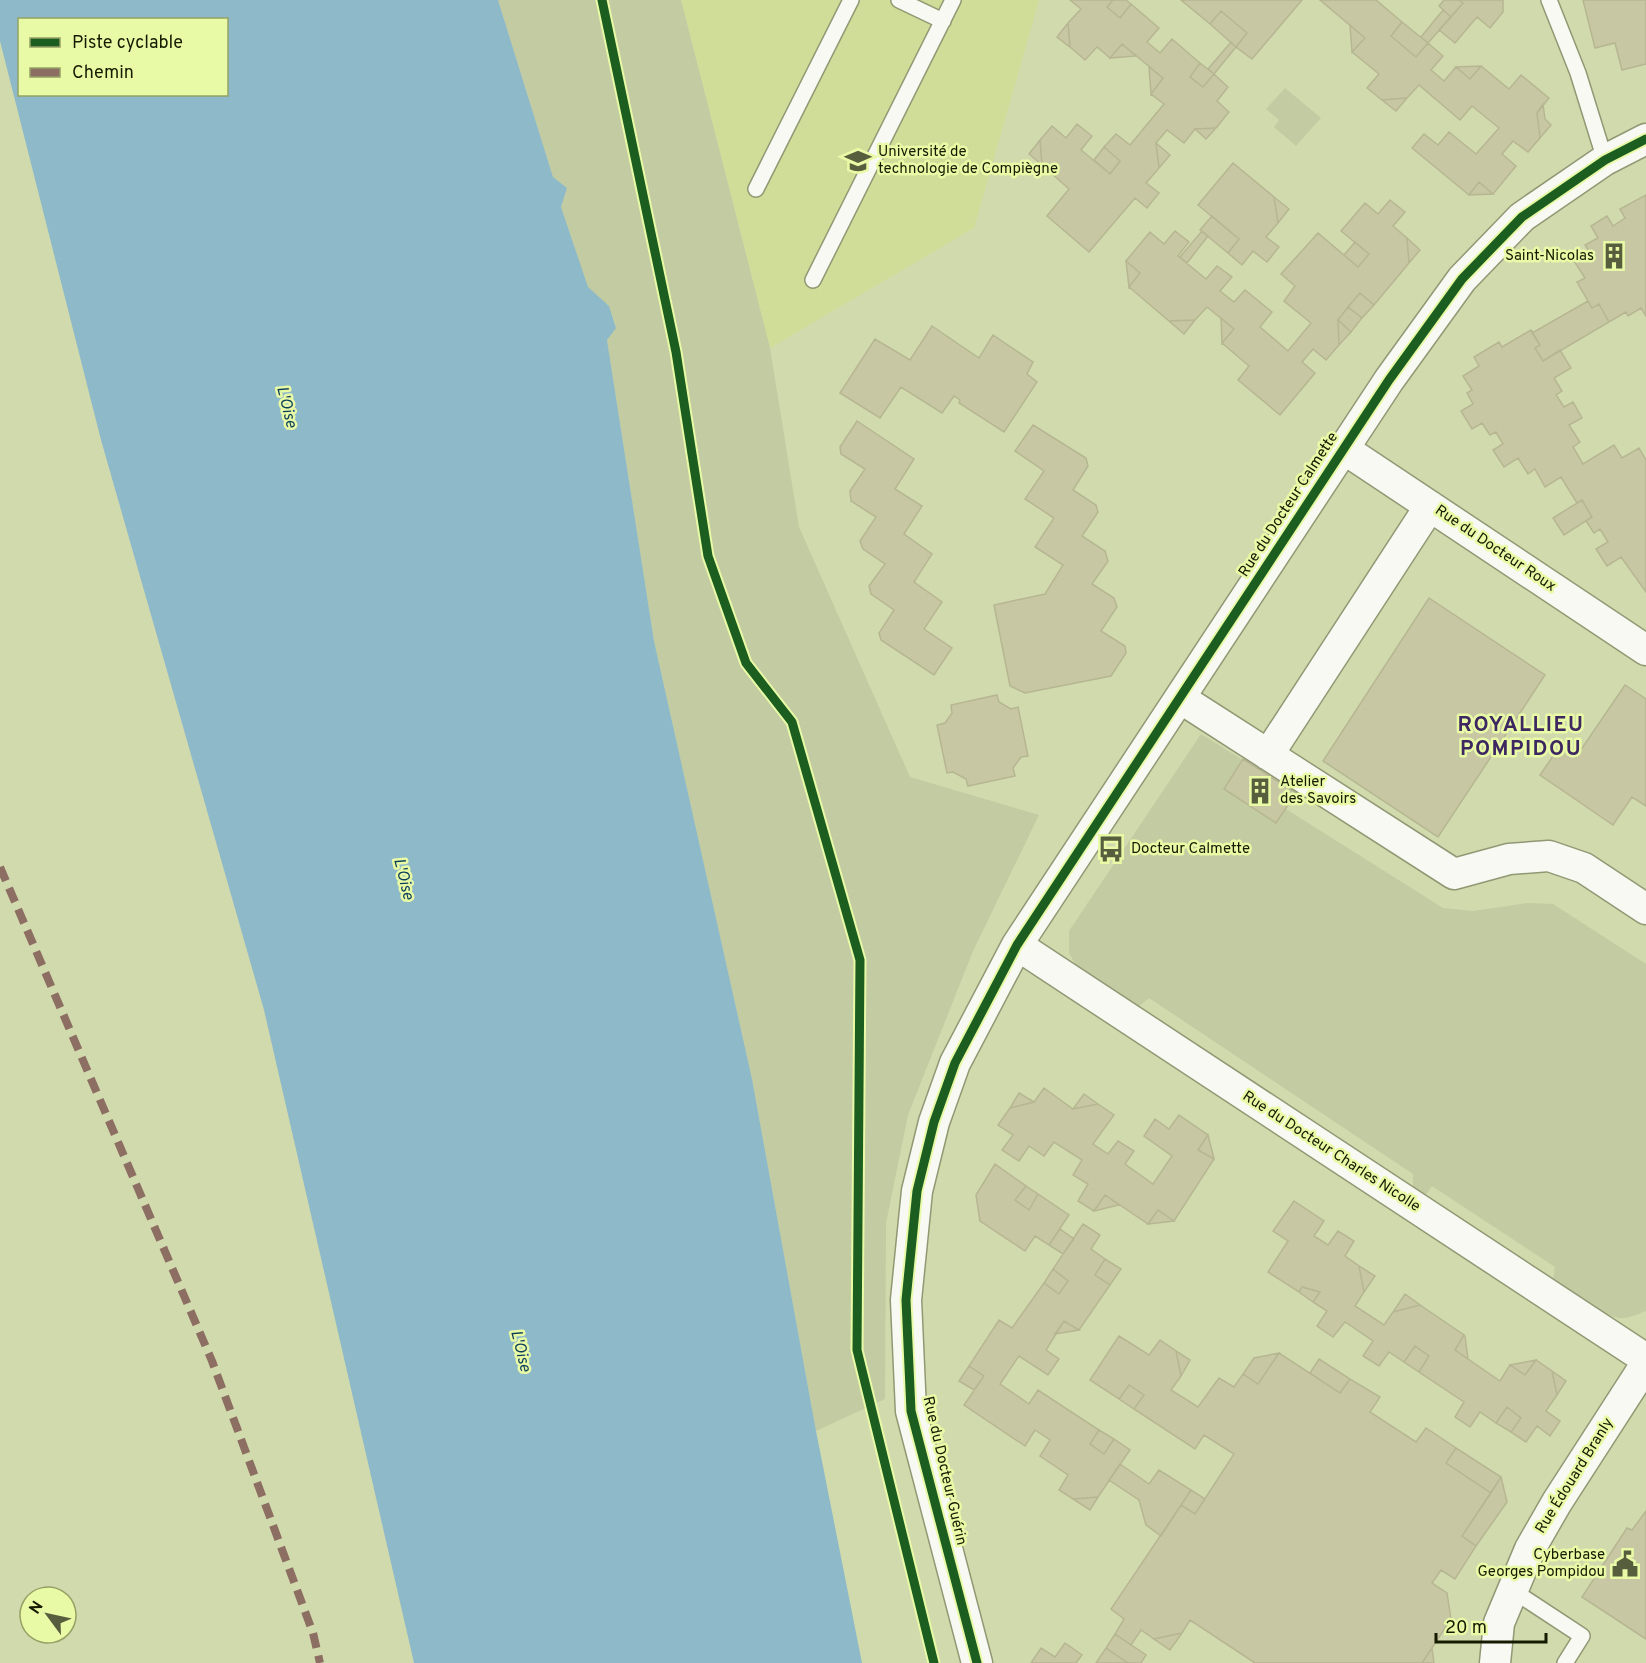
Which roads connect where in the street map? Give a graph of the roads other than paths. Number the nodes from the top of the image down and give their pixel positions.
1 (851, 0) edge
2 (899, 0) edge
3 (953, 0) edge
4 (1549, 0) edge
5 (943, 21) junction
6 (1646, 139) edge
7 (1605, 160) junction
8 (756, 189) dead end
9 (813, 280) dead end
10 (1344, 449) junction
11 (1430, 506) junction
12 (1646, 650) edge
13 (1180, 698) junction
14 (1268, 754) junction
15 (1646, 909) edge
16 (1017, 945) junction
17 (1646, 1359) edge
18 (1646, 1364) edge
19 (1512, 1590) junction
20 (976, 1663) edge
21 (1495, 1663) edge
22 (1565, 1663) edge

1 - 8 lane
2 - 5 lane
3 - 5 lane
4 - 7 lane
5 - 9 lane
6 - 7 street, Rue du Docteur Calmette
7 - 10 street, Rue du Docteur Calmette
10 - 11 street, Rue du Docteur Roux
10 - 13 street, Rue du Docteur Calmette
11 - 12 street, Rue du Docteur Roux
11 - 14 street
13 - 14 street
13 - 16 street, Rue du Docteur Calmette
14 - 15 street
16 - 17 street, Rue du Docteur Charles Nicolle
16 - 20 street, Rue du Docteur Guérin
18 - 19 street, Rue Édouard Branly
19 - 21 street, Rue Édouard Branly
19 - 22 lane

